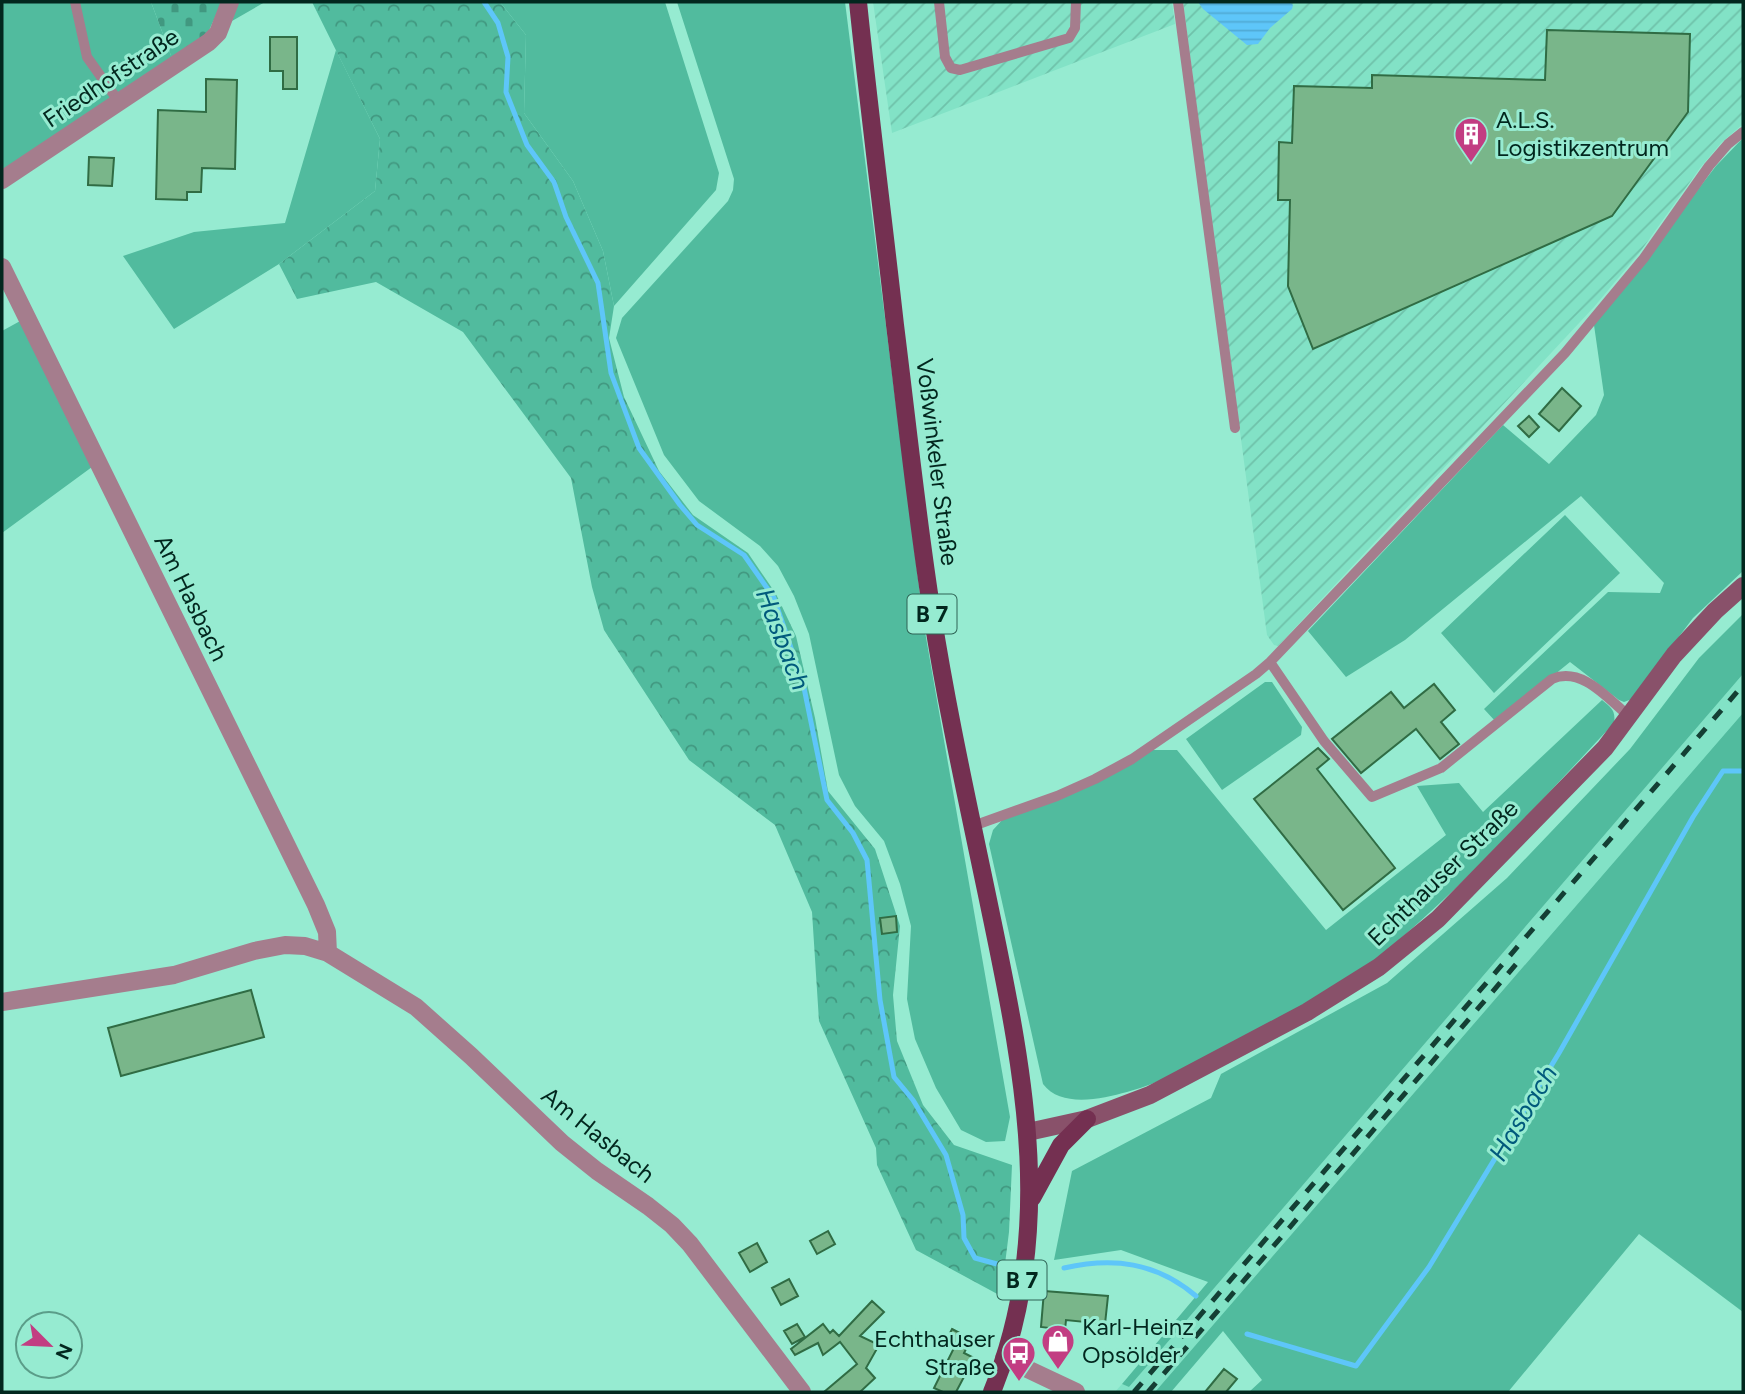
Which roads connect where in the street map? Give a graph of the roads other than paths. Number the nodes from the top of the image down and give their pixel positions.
1 (75, 2) edge
2 (230, 2) edge
3 (858, 2) edge
4 (939, 2) edge
5 (1076, 2) edge
6 (1178, 2) edge
7 (119, 102) junction
8 (1743, 132) edge
9 (2, 180) edge
10 (2, 267) edge
11 (1235, 428) dead end
12 (1743, 586) edge
13 (1270, 662) junction
14 (1630, 717) junction
15 (973, 825) junction
16 (328, 953) junction
17 (2, 1002) edge
18 (1087, 1119) junction
19 (1028, 1132) junction
20 (1031, 1201) junction
21 (1004, 1358) junction
22 (802, 1392) edge
23 (992, 1392) edge
24 (1076, 1392) edge

1 - 7 lane
2 - 7 street, Friedhofstraße
3 - 15 main road, Voßwinkeler Straße / B 7
4 - 5 lane
6 - 11 lane
7 - 9 street, Friedhofstraße
8 - 13 lane
10 - 16 street, Am Hasbach
12 - 14 main road, Echthauser Straße
13 - 14 lane
13 - 15 lane
14 - 18 main road, Echthauser Straße
15 - 19 main road, Voßwinkeler Straße / B 7
16 - 17 street, Am Hasbach
16 - 22 street, Am Hasbach
18 - 19 main road, Echthauser Straße
18 - 20 main road
19 - 20 main road, B 7
20 - 21 main road, B 7
21 - 23 main road, B 7
21 - 24 street

